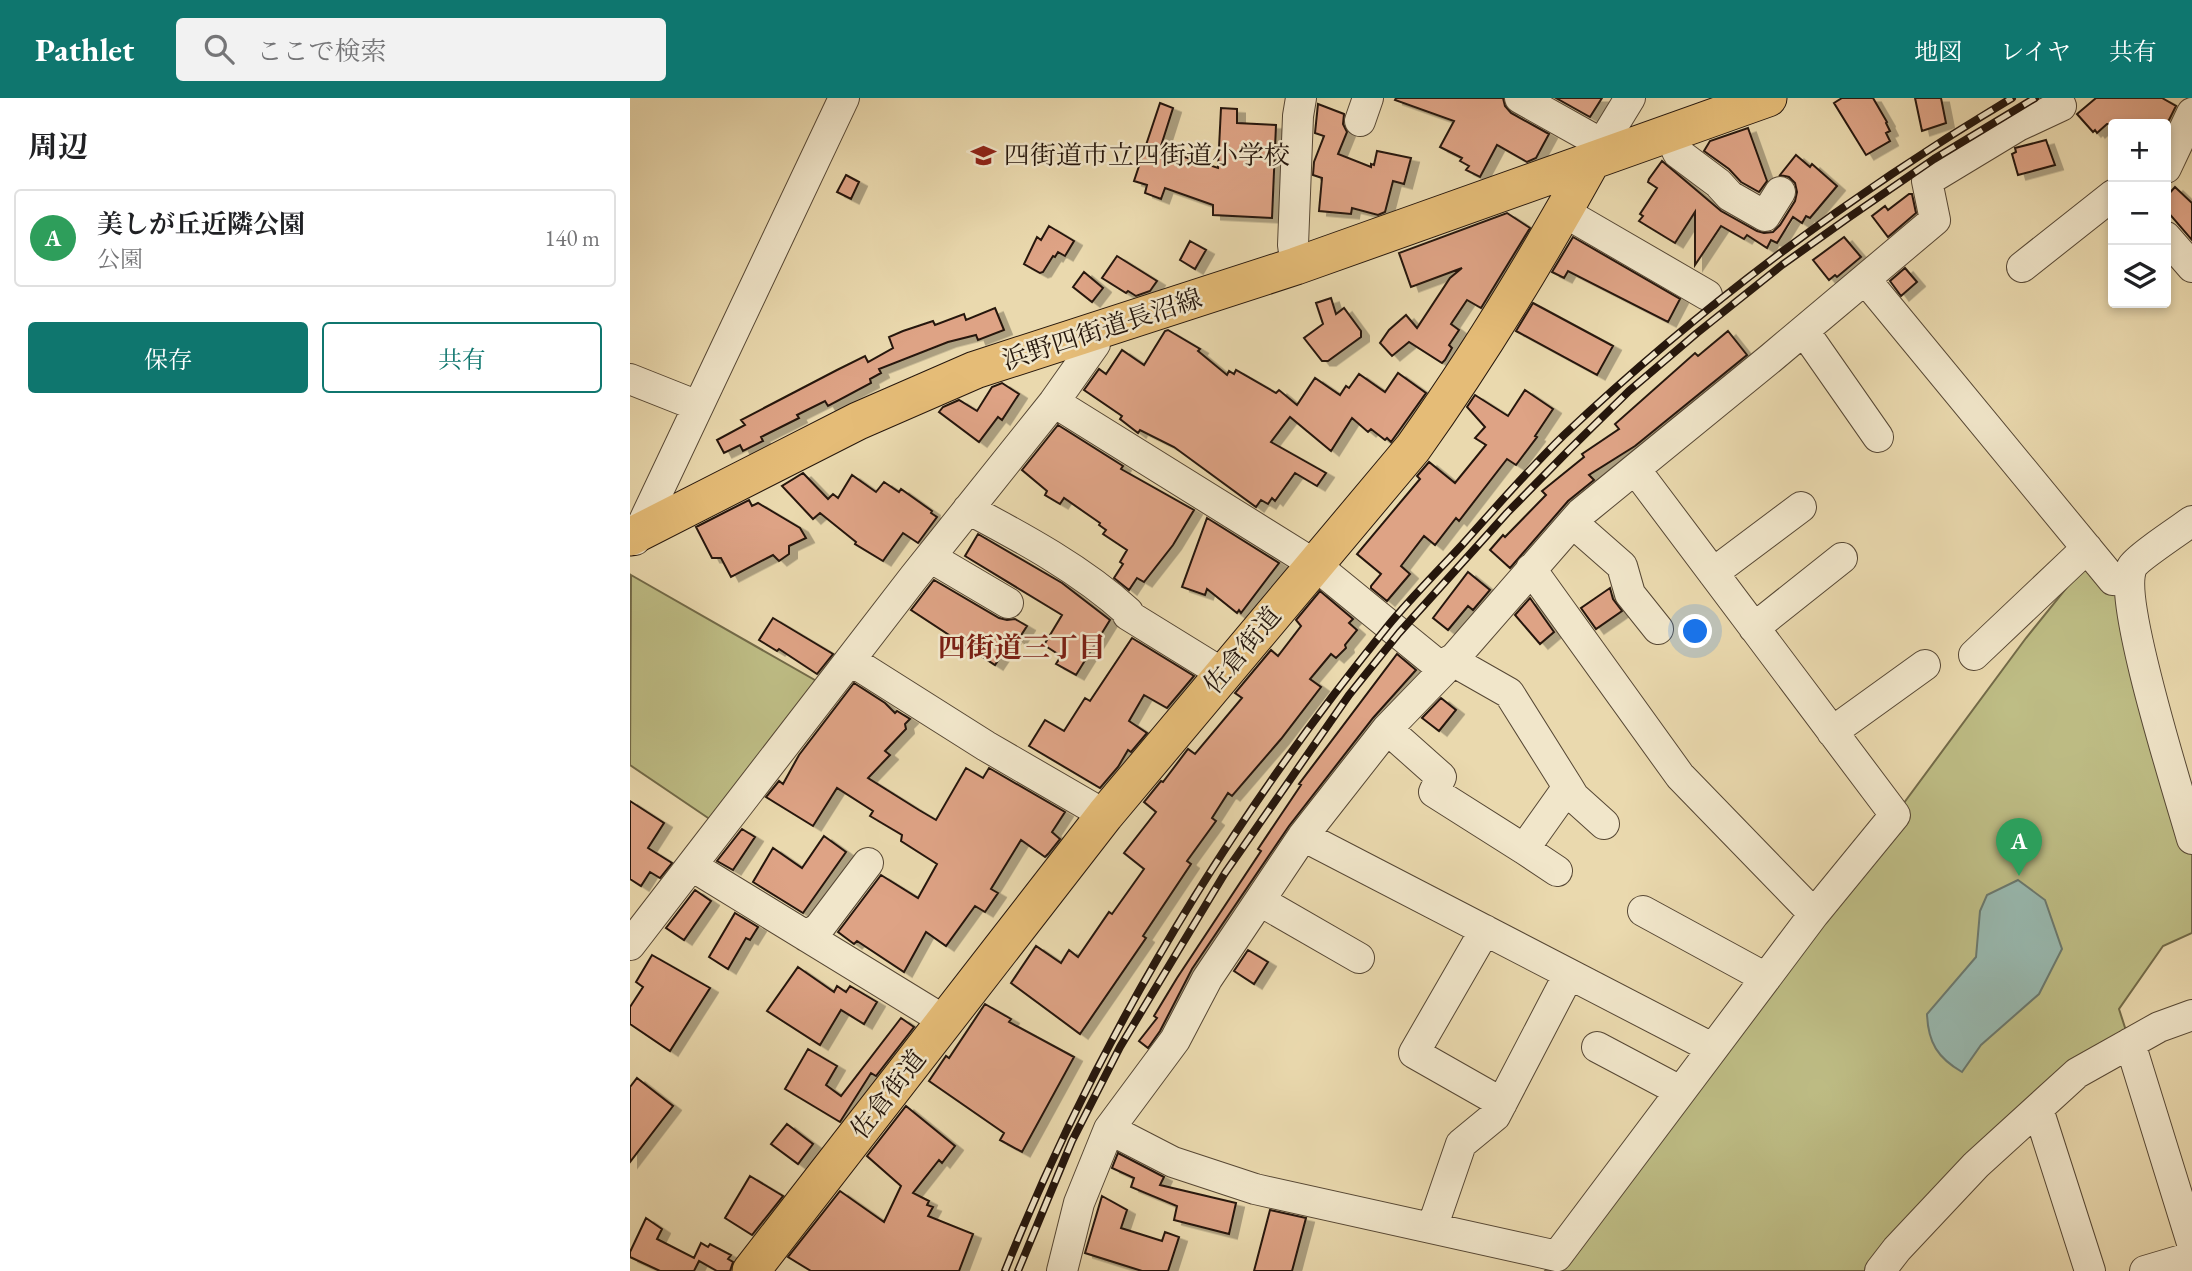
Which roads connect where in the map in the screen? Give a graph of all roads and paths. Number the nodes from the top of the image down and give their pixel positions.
1 (844, 98) edge
2 (1301, 98) edge
3 (1520, 98) edge
4 (1630, 98) edge
5 (1768, 98) edge
6 (2061, 106) dead end
7 (2192, 113) edge
8 (1669, 134) junction
9 (1597, 152) junction
10 (2171, 152) edge
11 (1780, 192) dead end
12 (2108, 199) edge
13 (1564, 212) junction
14 (2171, 243) edge
15 (1296, 267) junction
16 (2022, 267) dead end
17 (2192, 267) edge
18 (1865, 279) junction
19 (1707, 295) dead end
20 (1804, 331) junction
21 (1092, 333) junction
22 (630, 379) edge
23 (1054, 402) junction
24 (698, 406) junction
25 (1878, 437) dead end
26 (1635, 469) junction
27 (1801, 507) dead end
28 (968, 509) junction
29 (2192, 521) edge
30 (1573, 523) junction
31 (633, 539) edge
32 (2087, 548) junction
33 (929, 557) junction
34 (1842, 558) dead end
35 (1314, 564) junction
36 (1531, 569) junction
37 (1713, 573) junction
38 (2129, 581) junction
39 (1008, 603) dead end
40 (1754, 628) junction
41 (1658, 629) dead end
42 (1974, 655) dead end
43 (850, 660) junction
44 (1448, 665) junction
45 (1925, 665) dead end
46 (1222, 673) junction
47 (1387, 729) junction
48 (1832, 732) junction
49 (1568, 787) junction
50 (1105, 815) junction
51 (1604, 824) dead end
52 (1303, 836) junction
53 (2192, 839) edge
54 (1524, 849) junction
55 (868, 863) dead end
56 (692, 866) junction
57 (1557, 871) dead end
58 (1260, 901) junction
59 (1643, 911) dead end
60 (1814, 914) junction
61 (1485, 930) junction
62 (806, 936) junction
63 (630, 945) edge
64 (1359, 958) dead end
65 (1569, 974) junction
66 (1766, 978) junction
67 (2192, 1016) edge
68 (945, 1021) junction
69 (2130, 1043) junction
70 (1597, 1047) dead end
71 (1712, 1048) junction
72 (1680, 1091) junction
73 (1502, 1103) junction
74 (2038, 1109) junction
75 (1110, 1129) junction
76 (1432, 1228) junction
77 (2192, 1243) edge
78 (2192, 1257) edge
79 (1896, 1264) edge
80 (1064, 1269) edge
81 (751, 1271) edge
82 (2090, 1271) edge
83 (2145, 1271) edge

1 - 24 street
2 - 15 street
3 - 9 street
4 - 9 street
5 - 8 main road
6 - 18 street
7 - 10 street
8 - 9 main road
8 - 11 street
9 - 13 main road, 佐倉街道
9 - 15 main road, 浜野四街道長沼線
12 - 16 street
13 - 19 street
13 - 35 main road, 佐倉街道
14 - 17 street
15 - 21 main road, 浜野四街道長沼線
18 - 20 street
18 - 32 street
20 - 25 street
20 - 26 street
21 - 23 street
21 - 31 main road, 浜野四街道長沼線
22 - 24 street
23 - 28 street
23 - 35 street
24 - 31 street
26 - 30 street
26 - 37 street
27 - 37 street
28 - 33 street
28 - 46 street
29 - 38 street
30 - 36 street
30 - 41 street
32 - 38 street
32 - 42 street
33 - 39 street
33 - 43 street
34 - 40 street
35 - 44 street
35 - 46 main road, 佐倉街道
36 - 44 street
36 - 60 street
37 - 40 street
38 - 53 street
40 - 48 street
43 - 50 street
43 - 56 street
44 - 47 street
44 - 49 street
45 - 48 street
46 - 50 main road, 佐倉街道
47 - 52 street
47 - 54 street
48 - 60 street
49 - 51 street
49 - 54 street
50 - 68 main road, 佐倉街道
52 - 58 street
52 - 61 street
54 - 57 street
55 - 62 street
56 - 62 street
56 - 63 street
58 - 64 street
58 - 75 street
59 - 66 street
60 - 66 street
61 - 65 street
61 - 73 street
62 - 68 street
65 - 71 street
65 - 73 street
66 - 71 street
67 - 69 street
68 - 81 main road, 佐倉街道
69 - 74 street
69 - 77 street
70 - 72 street
71 - 72 street
72 - 76 street
73 - 76 street
74 - 79 street
74 - 82 street
75 - 76 street
75 - 80 street
78 - 83 street

